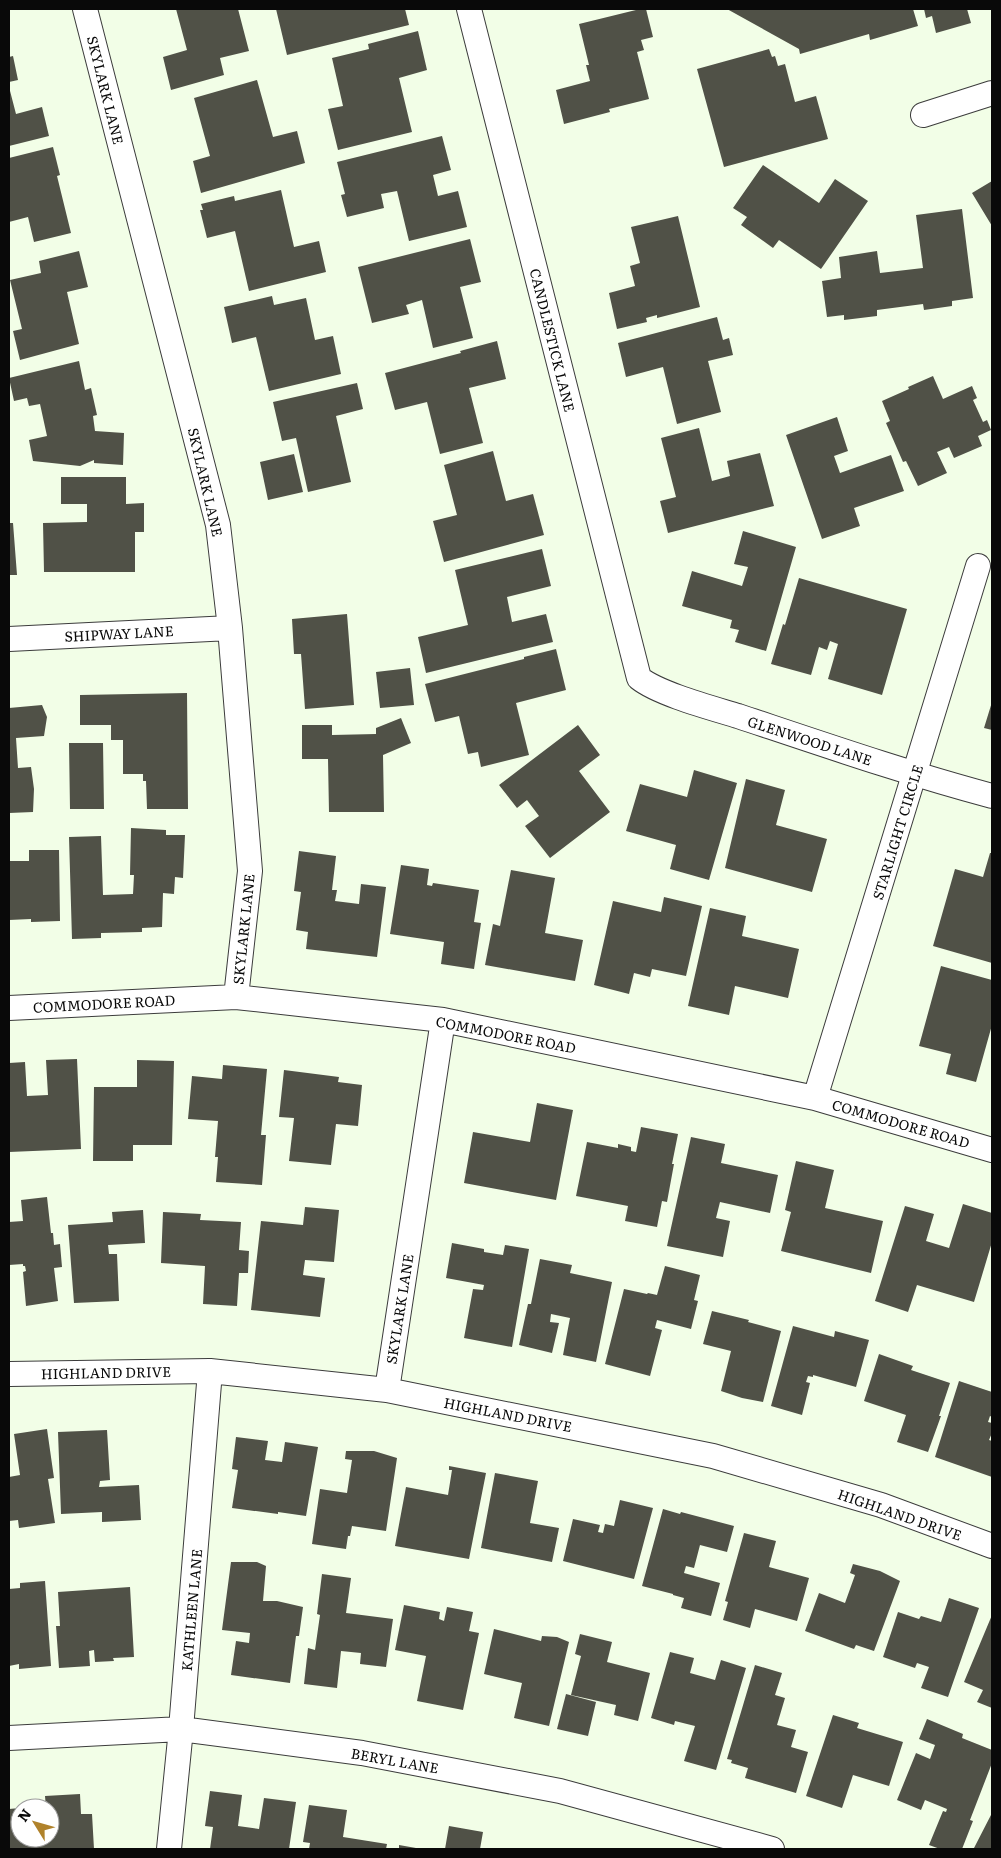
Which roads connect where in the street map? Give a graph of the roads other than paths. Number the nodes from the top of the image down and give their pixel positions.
1 (85, 9) edge
2 (470, 9) edge
3 (992, 92) edge
4 (922, 115) dead end
5 (978, 566) dead end
6 (230, 628) junction
7 (9, 639) edge
8 (636, 671) joint
9 (914, 775) junction
10 (992, 796) edge
11 (236, 997) junction
12 (9, 1008) edge
13 (442, 1020) junction
14 (815, 1098) junction
15 (992, 1150) edge
16 (210, 1371) junction
17 (9, 1374) edge
18 (387, 1390) junction
19 (992, 1546) edge
20 (181, 1729) junction
21 (9, 1738) edge
22 (169, 1849) edge
23 (772, 1849) edge

1 - 6 street, SKYLARK LANE
2 - 8 street, CANDLESTICK LANE
3 - 4 street
5 - 9 street, STARLIGHT CIRCLE
6 - 7 street, SHIPWAY LANE
6 - 11 street, SKYLARK LANE
8 - 9 street, GLENWOOD LANE
9 - 10 street, GLENWOOD LANE
9 - 14 street, STARLIGHT CIRCLE
11 - 12 street, COMMODORE ROAD
11 - 13 street, COMMODORE ROAD
13 - 14 street, COMMODORE ROAD
13 - 18 street, SKYLARK LANE
14 - 15 street, COMMODORE ROAD
16 - 17 street, HIGHLAND DRIVE
16 - 18 street, HIGHLAND DRIVE
16 - 20 street, KATHLEEN LANE
18 - 19 street, HIGHLAND DRIVE
20 - 21 street, BERYL LANE
20 - 22 street, KATHLEEN LANE
20 - 23 street, BERYL LANE

